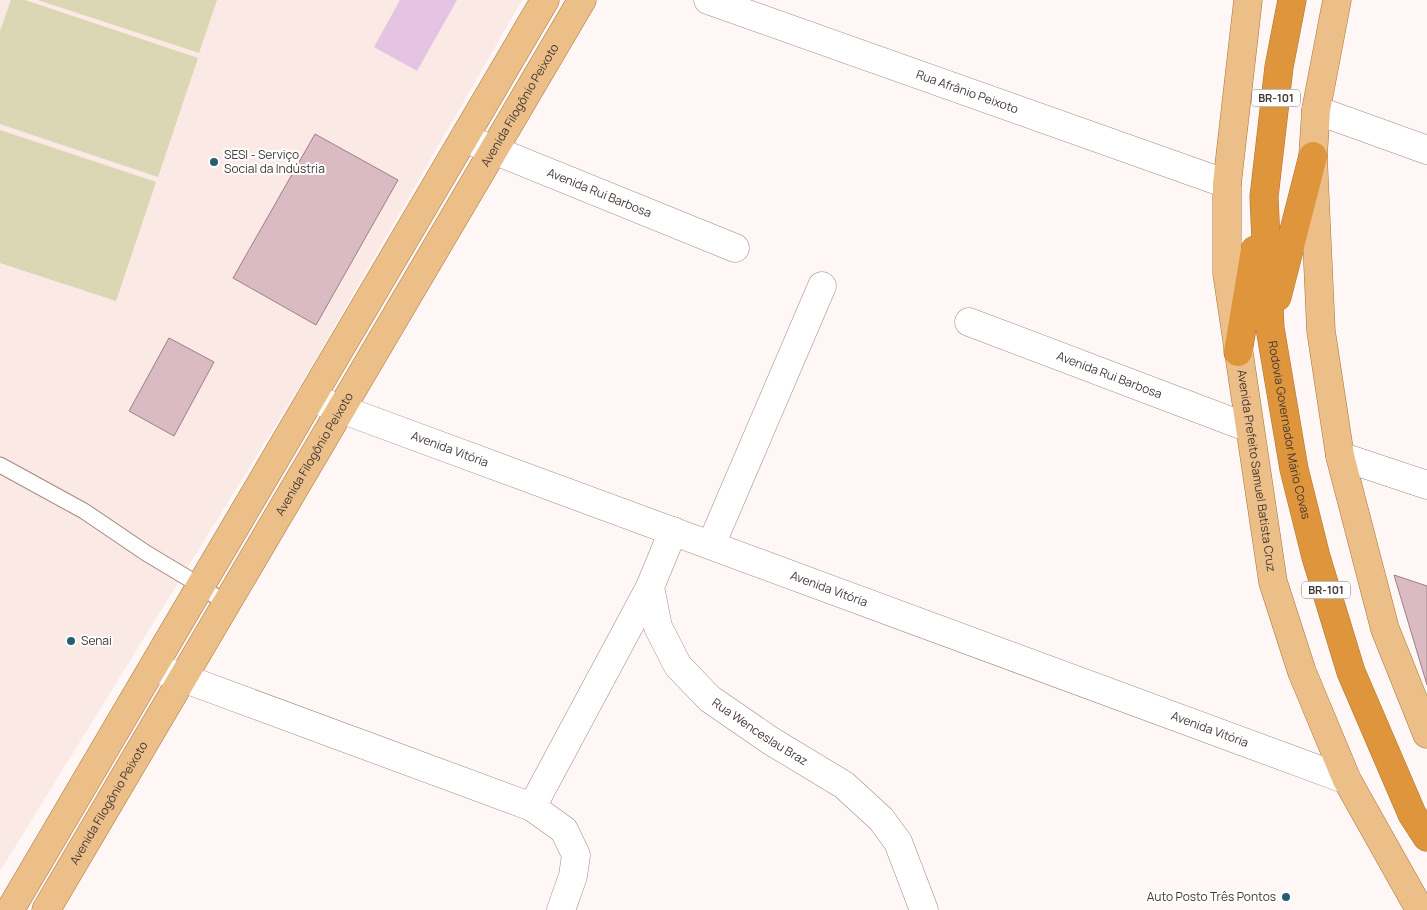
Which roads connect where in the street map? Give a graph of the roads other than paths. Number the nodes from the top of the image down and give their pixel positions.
1 (545, 0) edge
2 (582, 0) edge
3 (708, 0) edge
4 (1248, 0) edge
5 (1292, 0) edge
6 (1337, 0) edge
7 (1316, 110) junction
8 (464, 138) junction
9 (494, 150) junction
10 (1427, 150) edge
11 (1312, 156) junction
12 (1227, 184) junction
13 (1264, 197) junction
14 (735, 248) dead end
15 (822, 286) dead end
16 (969, 322) dead end
17 (1270, 328) junction
18 (1238, 352) junction
19 (311, 398) junction
20 (342, 408) junction
21 (1249, 428) junction
22 (1340, 456) junction
23 (0, 465) edge
24 (1427, 485) edge
25 (673, 531) junction
26 (711, 545) junction
27 (201, 586) junction
28 (650, 587) junction
29 (226, 604) junction
30 (153, 667) junction
31 (183, 678) junction
32 (1427, 734) edge
33 (1347, 780) junction
34 (532, 807) junction
35 (1427, 837) edge
36 (10, 910) edge
37 (46, 910) edge
38 (560, 910) edge
39 (924, 910) edge
40 (1420, 910) edge

1 - 8 main road
2 - 9 main road, Avenida Filogônio Peixoto
3 - 12 street, Rua Afrânio Peixoto
4 - 12 main road, Avenida Prefeito Samuel Batista Cruz
5 - 13 highway, Rodovia Governador Mário Covas / BR-101
6 - 7 main road
7 - 10 street
7 - 11 main road
8 - 9 street, Avenida Rui Barbosa
8 - 19 main road
9 - 14 street, Avenida Rui Barbosa
9 - 20 main road, Avenida Filogônio Peixoto
11 - 17 highway
11 - 22 main road
12 - 18 main road, Avenida Prefeito Samuel Batista Cruz
13 - 17 highway, Rodovia Governador Mário Covas / BR-101
13 - 18 highway
15 - 26 street
16 - 21 street, Avenida Rui Barbosa
17 - 35 highway, Rodovia Governador Mário Covas / BR-101
18 - 21 main road, Avenida Prefeito Samuel Batista Cruz
19 - 20 street, Avenida Vitória
19 - 27 main road
20 - 25 street, Avenida Vitória
20 - 29 main road, Avenida Filogônio Peixoto
21 - 33 main road, Avenida Prefeito Samuel Batista Cruz
22 - 24 street
22 - 32 main road
23 - 27 lane
25 - 26 street, Avenida Vitória
25 - 28 street
26 - 33 street, Avenida Vitória
27 - 29 lane
27 - 30 main road
28 - 34 street
28 - 39 street, Rua Wenceslau Braz
29 - 31 main road, Avenida Filogônio Peixoto
30 - 31 street
30 - 36 main road
31 - 34 street
31 - 37 main road, Avenida Filogônio Peixoto
33 - 40 main road, Avenida Prefeito Samuel Batista Cruz
34 - 38 street

